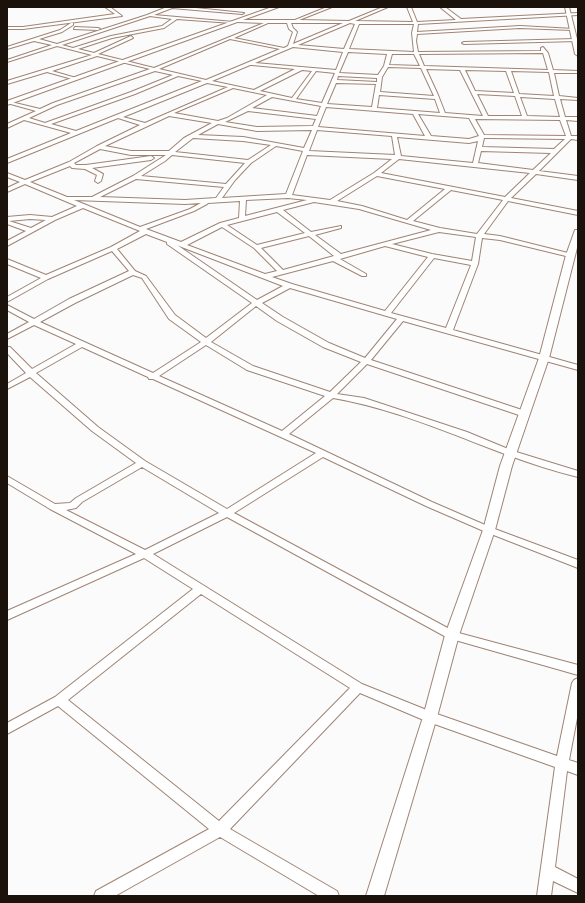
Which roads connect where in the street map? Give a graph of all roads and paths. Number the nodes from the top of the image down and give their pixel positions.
1 (107, 7) edge
2 (172, 7) edge
3 (246, 7) edge
4 (276, 7) edge
5 (330, 7) edge
6 (386, 7) edge
7 (409, 7) edge
8 (442, 7) edge
9 (566, 7) edge
10 (196, 8) edge
11 (530, 12) dead end
12 (578, 14) edge
13 (118, 15) junction
14 (568, 15) junction
15 (148, 16) junction
16 (532, 17) junction
17 (176, 18) junction
18 (517, 18) junction
19 (238, 19) junction
20 (133, 21) junction
21 (461, 21) junction
22 (268, 22) junction
23 (291, 22) junction
24 (61, 23) junction
25 (348, 23) junction
26 (357, 23) junction
27 (416, 24) junction
28 (520, 27) junction
29 (7, 28) edge
30 (73, 28) junction
31 (111, 28) junction
32 (572, 29) junction
33 (145, 31) junction
34 (455, 31) junction
35 (94, 33) junction
36 (414, 33) junction
37 (68, 36) dead end
38 (111, 37) junction
39 (229, 38) junction
40 (32, 39) junction
41 (575, 40) junction
42 (522, 41) junction
43 (542, 41) junction
44 (464, 43) junction
45 (58, 45) junction
46 (291, 46) junction
47 (7, 48) edge
48 (72, 49) junction
49 (284, 49) junction
50 (345, 51) junction
51 (390, 52) junction
52 (544, 52) junction
53 (416, 53) junction
54 (471, 53) junction
55 (97, 54) junction
56 (578, 54) edge
57 (7, 61) edge
58 (123, 62) junction
59 (251, 63) junction
60 (386, 66) junction
61 (424, 68) junction
62 (155, 69) junction
63 (300, 69) junction
64 (462, 69) junction
65 (46, 70) junction
66 (508, 70) junction
67 (314, 71) junction
68 (552, 72) junction
69 (578, 72) edge
70 (337, 73) junction
71 (178, 75) junction
72 (380, 77) junction
73 (74, 79) junction
74 (207, 81) junction
75 (334, 81) junction
76 (7, 83) edge
77 (378, 83) junction
78 (232, 87) junction
79 (254, 92) junction
80 (474, 92) junction
81 (376, 93) junction
82 (517, 94) junction
83 (271, 95) junction
84 (437, 98) junction
85 (557, 98) junction
86 (578, 99) edge
87 (293, 100) junction
88 (8, 103) edge
89 (325, 106) junction
90 (374, 108) junction
91 (248, 109) junction
92 (39, 110) junction
93 (415, 113) junction
94 (168, 114) junction
95 (443, 115) junction
96 (119, 117) junction
97 (471, 117) junction
98 (23, 118) junction
99 (318, 118) junction
100 (486, 118) junction
101 (525, 118) junction
102 (578, 119) edge
103 (562, 120) junction
104 (216, 123) junction
105 (46, 124) junction
106 (145, 125) junction
107 (7, 126) edge
108 (314, 128) junction
109 (76, 134) junction
110 (394, 134) junction
111 (191, 136) junction
112 (482, 136) junction
113 (429, 138) junction
114 (569, 138) junction
115 (578, 138) edge
116 (275, 145) junction
117 (99, 147) junction
118 (479, 149) junction
119 (556, 151) junction
120 (305, 152) junction
121 (170, 153) junction
122 (159, 154) junction
123 (398, 157) junction
124 (7, 161) edge
125 (249, 162) junction
126 (71, 164) junction
127 (475, 165) junction
128 (86, 167) junction
129 (534, 171) junction
130 (376, 174) junction
131 (7, 175) edge
132 (135, 177) junction
133 (578, 178) edge
134 (98, 181) dead end
135 (24, 182) junction
136 (228, 186) junction
137 (450, 188) junction
138 (7, 190) edge
139 (288, 196) junction
140 (60, 197) junction
141 (243, 198) junction
142 (93, 199) junction
143 (507, 199) junction
144 (317, 200) junction
145 (217, 201) junction
146 (207, 202) junction
147 (331, 202) junction
148 (82, 206) junction
149 (278, 210) junction
150 (578, 213) edge
151 (242, 218) junction
152 (7, 219) edge
153 (53, 219) junction
154 (7, 222) edge
155 (408, 222) junction
156 (222, 224) junction
157 (339, 227) dead end
158 (143, 230) junction
159 (440, 230) junction
160 (32, 231) junction
161 (308, 234) junction
162 (578, 234) edge
163 (157, 235) junction
164 (479, 236) junction
165 (7, 244) edge
166 (382, 244) junction
167 (182, 245) junction
168 (256, 247) junction
169 (113, 248) junction
170 (432, 256) junction
171 (574, 256) edge
172 (337, 258) junction
173 (7, 260) edge
174 (475, 264) junction
175 (133, 272) junction
176 (282, 273) junction
177 (364, 275) dead end
178 (268, 276) junction
179 (46, 278) junction
180 (289, 286) junction
181 (7, 300) edge
182 (256, 304) junction
183 (7, 307) edge
184 (387, 313) junction
185 (402, 317) junction
186 (34, 322) junction
187 (449, 330) junction
188 (7, 337) edge
189 (206, 342) junction
190 (81, 344) junction
191 (7, 350) edge
192 (544, 358) junction
193 (366, 361) junction
194 (578, 368) edge
195 (31, 373) junction
196 (152, 377) junction
197 (7, 387) edge
198 (331, 395) junction
199 (525, 414) junction
200 (282, 435) junction
201 (510, 452) junction
202 (323, 453) junction
203 (142, 463) junction
204 (578, 474) edge
205 (7, 480) edge
206 (53, 508) junction
207 (227, 513) junction
208 (489, 530) junction
209 (145, 554) junction
210 (578, 564) edge
211 (200, 589) junction
212 (7, 616) edge
213 (452, 635) junction
214 (578, 670) edge
215 (578, 683) edge
216 (358, 688) junction
217 (59, 700) junction
218 (430, 717) junction
219 (7, 729) edge
220 (562, 763) junction
221 (578, 769) edge
222 (220, 830) junction
223 (548, 871) junction
224 (578, 886) edge
225 (101, 896) edge
226 (332, 896) edge
227 (375, 896) edge
228 (544, 896) edge

1 - 13 street
2 - 10 street
2 - 15 street
3 - 19 street
4 - 19 street
5 - 23 street
6 - 25 street
7 - 27 street
8 - 21 street
9 - 14 street
10 - 19 street
11 - 16 street
12 - 14 street
13 - 20 street
13 - 24 street
14 - 16 street
14 - 32 street
15 - 17 street
15 - 20 street
16 - 18 street
17 - 19 street
17 - 33 street
18 - 21 street
18 - 28 street
19 - 22 street
19 - 58 street
20 - 31 street
21 - 27 street
22 - 23 street
22 - 39 street
23 - 25 street
23 - 46 street
24 - 29 street
24 - 30 street
25 - 26 street
25 - 46 street
26 - 27 street
26 - 50 street
27 - 36 street
28 - 32 street
28 - 34 street
28 - 42 street
30 - 31 street
30 - 40 street
31 - 35 street
32 - 41 street
33 - 38 street
33 - 55 street
34 - 36 street
34 - 44 street
35 - 38 street
35 - 45 street
36 - 53 street
37 - 45 street
38 - 48 street
39 - 49 street
39 - 62 street
40 - 45 street
40 - 47 street
41 - 43 street
41 - 56 street
42 - 43 street
42 - 44 street
43 - 52 street
44 - 54 street
45 - 48 street
45 - 57 street
46 - 49 street
46 - 50 street
48 - 55 street
49 - 59 street
50 - 51 street
50 - 70 street
51 - 53 street
51 - 60 street
52 - 54 street
52 - 68 street
53 - 54 street
53 - 61 street
55 - 58 street
55 - 65 street
58 - 62 street
58 - 73 street
59 - 63 street
59 - 74 street
60 - 61 street
60 - 72 street
61 - 64 street
61 - 84 street
62 - 71 street
62 - 92 street
63 - 67 street
63 - 79 street
64 - 66 street
64 - 80 street
65 - 73 street
65 - 76 street
66 - 68 street
66 - 82 street
67 - 70 street
67 - 87 street
68 - 69 street
68 - 85 street
70 - 72 street
70 - 75 street
71 - 74 street
71 - 105 street
72 - 77 street
73 - 88 street
74 - 78 street
74 - 96 street
75 - 77 street
75 - 89 street
77 - 81 street
78 - 79 street
78 - 94 street
79 - 83 street
80 - 82 street
80 - 100 street
81 - 84 street
81 - 90 street
82 - 85 street
82 - 101 street
83 - 87 street
83 - 91 street
84 - 95 street
85 - 86 street
85 - 103 street
87 - 89 street
88 - 92 street
89 - 90 street
89 - 99 street
90 - 93 street
91 - 99 street
91 - 104 street
92 - 98 street
93 - 95 street
93 - 113 street
94 - 104 street
94 - 106 street
95 - 97 street
96 - 106 street
96 - 109 street
97 - 100 street
97 - 112 street
98 - 105 street
98 - 107 street
99 - 108 street
100 - 101 street
101 - 103 street
102 - 103 street
103 - 114 street
104 - 108 street
104 - 111 street
105 - 109 street
106 - 117 street
108 - 110 street
108 - 120 street
109 - 124 street
110 - 113 street
110 - 123 street
111 - 116 street
111 - 121 street
112 - 113 street
112 - 114 street
112 - 118 street
114 - 115 street
114 - 119 street
116 - 120 street
116 - 125 street
117 - 122 street
117 - 126 street
118 - 119 street
118 - 127 street
119 - 129 street
120 - 123 street
120 - 139 street
121 - 122 street
121 - 125 street
121 - 132 street
122 - 128 street
123 - 127 street
123 - 130 street
125 - 136 street
126 - 128 street
126 - 135 street
127 - 129 street
128 - 134 street
129 - 133 street
129 - 143 street
130 - 137 street
130 - 147 street
131 - 135 street
132 - 136 street
132 - 142 street
135 - 138 street
135 - 140 street
136 - 145 street
137 - 143 street
137 - 155 street
139 - 141 street
139 - 144 street
140 - 142 street
140 - 148 street
141 - 145 street
141 - 151 street
142 - 146 street
143 - 150 street
143 - 164 street
144 - 147 street
144 - 149 street
145 - 146 street
146 - 158 street
147 - 155 street
148 - 153 street
148 - 158 street
149 - 151 street
149 - 161 street
151 - 156 street
152 - 153 street
153 - 160 street
154 - 160 street
155 - 159 street
156 - 167 street
156 - 168 street
157 - 161 street
158 - 163 street
158 - 169 street
159 - 164 street
159 - 166 street
160 - 165 street
161 - 168 street
161 - 172 street
162 - 171 street
163 - 167 street
163 - 182 street
164 - 171 street
164 - 174 street
166 - 170 street
166 - 172 street
167 - 178 street
168 - 176 street
169 - 175 street
169 - 179 street
170 - 174 street
170 - 184 street
171 - 192 street
172 - 176 street
172 - 177 street
173 - 179 street
174 - 187 street
175 - 186 street
175 - 189 street
176 - 178 street
178 - 180 street
179 - 181 street
180 - 182 street
180 - 184 street
182 - 189 street
182 - 193 street
183 - 186 street
184 - 185 street
185 - 187 street
185 - 193 street
186 - 188 street
186 - 190 street
187 - 192 street
189 - 196 street
189 - 198 street
190 - 195 street
190 - 196 street
191 - 195 street
192 - 194 street
192 - 199 street
193 - 198 street
193 - 199 street
195 - 197 street
195 - 203 street
196 - 200 street
198 - 200 street
198 - 201 street
199 - 201 street
200 - 202 street
201 - 204 street
201 - 208 street
202 - 207 street
202 - 208 street
203 - 206 street
203 - 207 street
205 - 206 street
206 - 209 street
207 - 209 street
207 - 213 street
208 - 210 street
208 - 213 street
209 - 211 street
209 - 212 street
211 - 216 street
211 - 217 street
213 - 214 street
213 - 218 street
215 - 220 street
216 - 218 street
216 - 222 street
217 - 219 street
217 - 222 street
218 - 220 street
218 - 227 street
220 - 221 street
220 - 223 street
222 - 225 street
222 - 226 street
223 - 224 street
223 - 228 street

